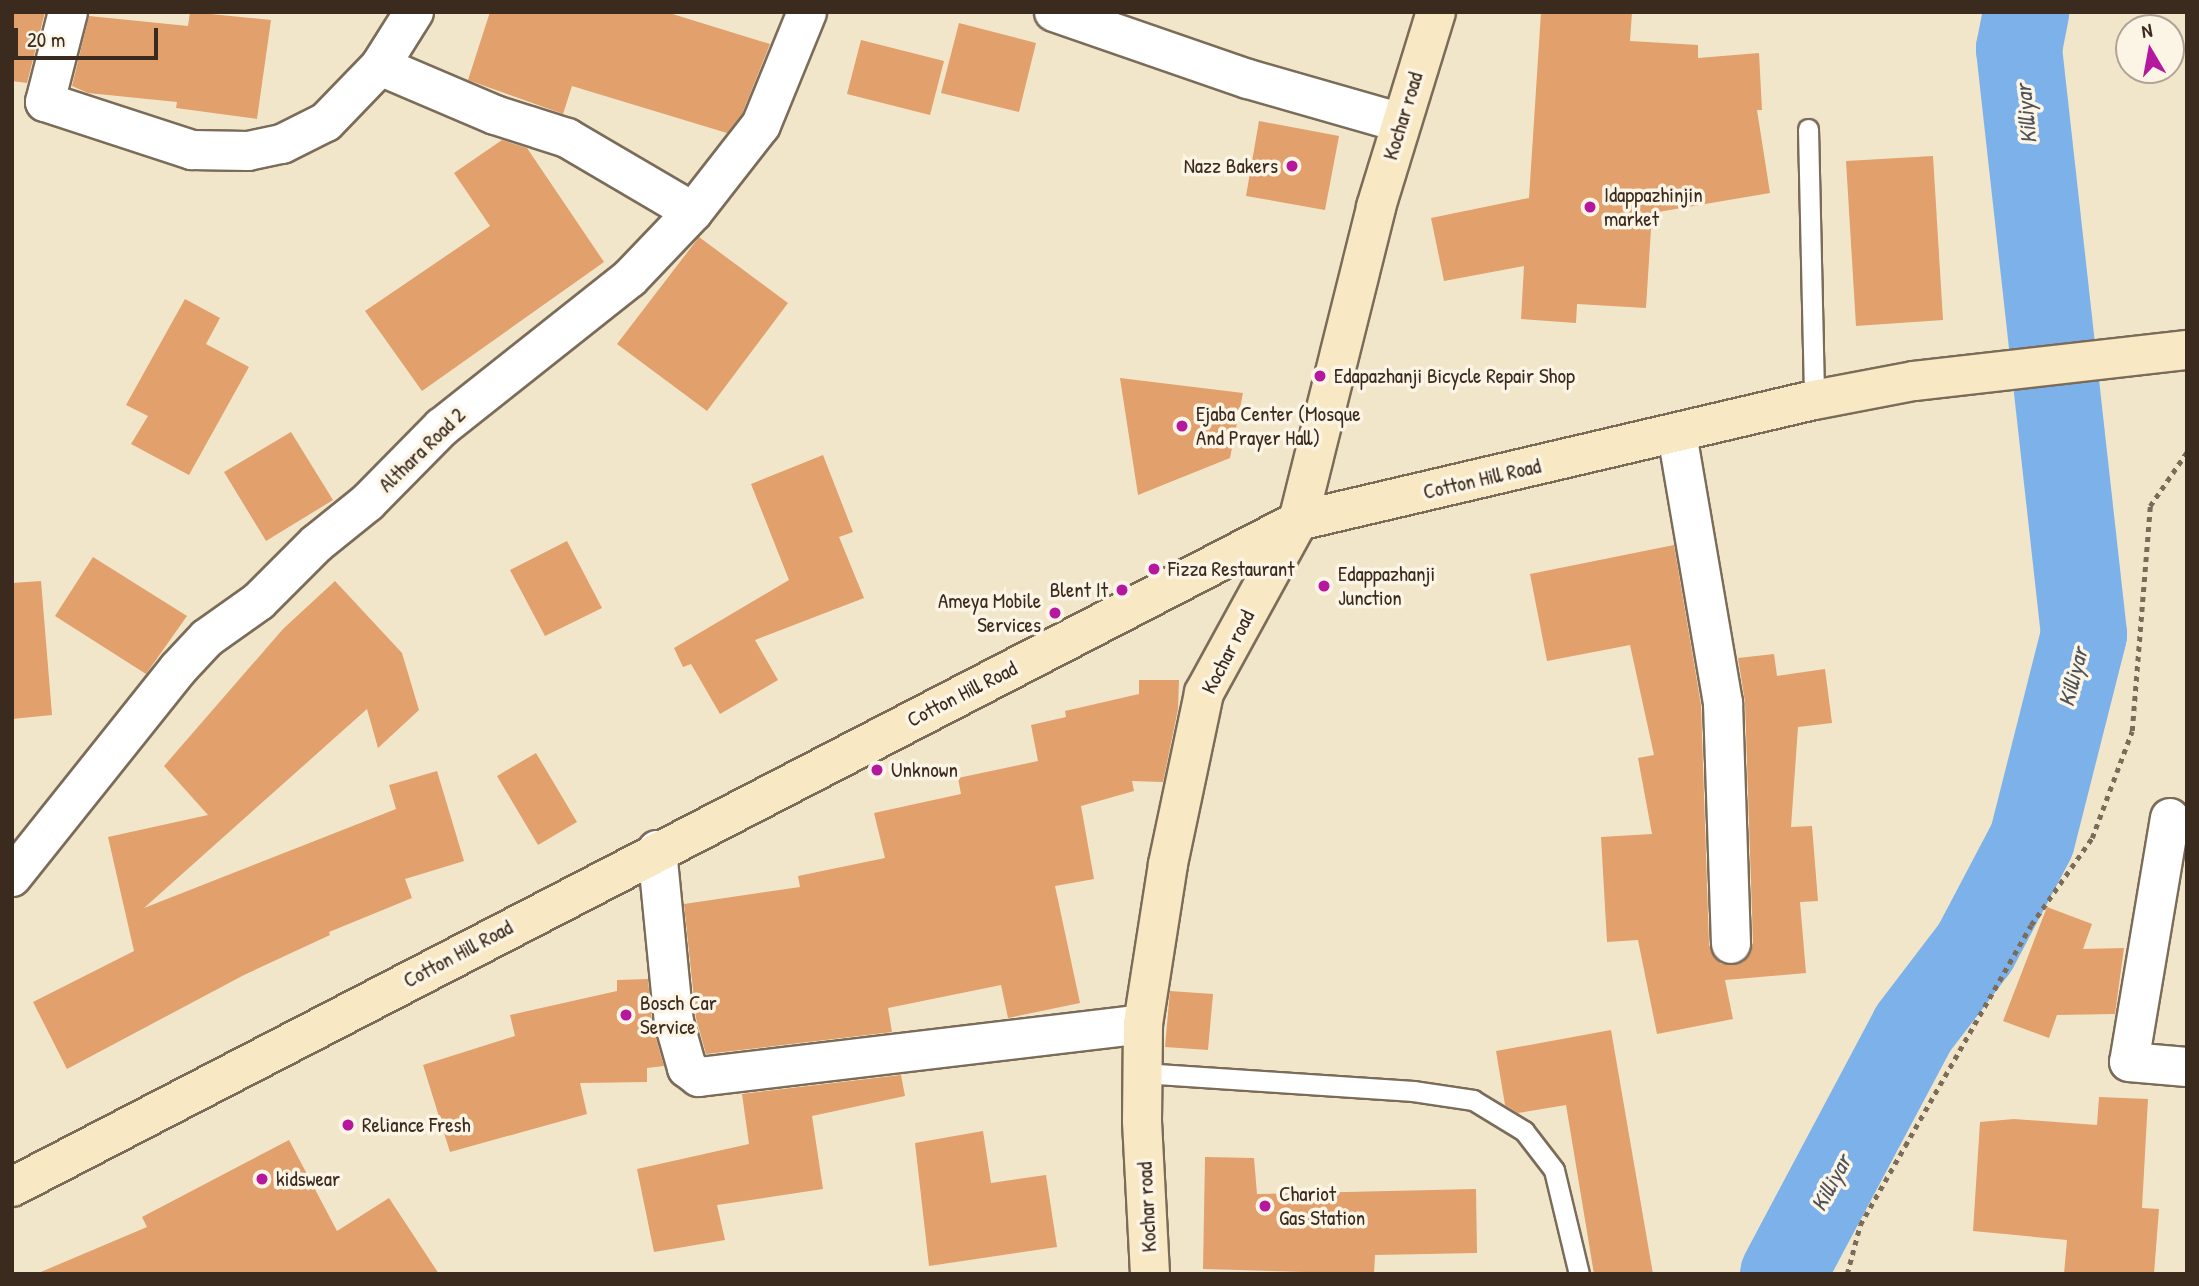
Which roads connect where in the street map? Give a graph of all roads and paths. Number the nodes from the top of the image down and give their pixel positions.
1 (68, 12) edge
2 (414, 12) edge
3 (807, 12) edge
4 (1054, 12) edge
5 (1436, 12) edge
6 (380, 66) junction
7 (1401, 123) junction
8 (1808, 129) dead end
9 (693, 212) junction
10 (2182, 350) edge
11 (1814, 400) junction
12 (1676, 434) junction
13 (2187, 452) edge
14 (1298, 521) junction
15 (2170, 818) dead end
16 (657, 850) junction
17 (12, 877) edge
18 (1731, 944) dead end
19 (1143, 1024) junction
20 (2187, 1066) edge
21 (1142, 1073) junction
22 (12, 1187) edge
23 (1150, 1274) edge
24 (1579, 1274) edge
25 (1847, 1274) edge

1 - 6 street
2 - 6 street
3 - 9 street, Althara Road 2
4 - 7 street
5 - 7 main road, Kochar road
6 - 9 street
7 - 14 main road, Kochar road
8 - 11 lane
9 - 17 street, Althara Road 2
10 - 11 main road, Cotton Hill Road
11 - 12 main road, Cotton Hill Road
12 - 14 main road, Cotton Hill Road
12 - 18 street
13 - 25 path
14 - 16 main road, Cotton Hill Road
14 - 19 main road, Kochar road
15 - 20 street
16 - 19 street
16 - 22 main road, Cotton Hill Road
19 - 21 main road, Kochar road
21 - 23 main road, Kochar road
21 - 24 lane

